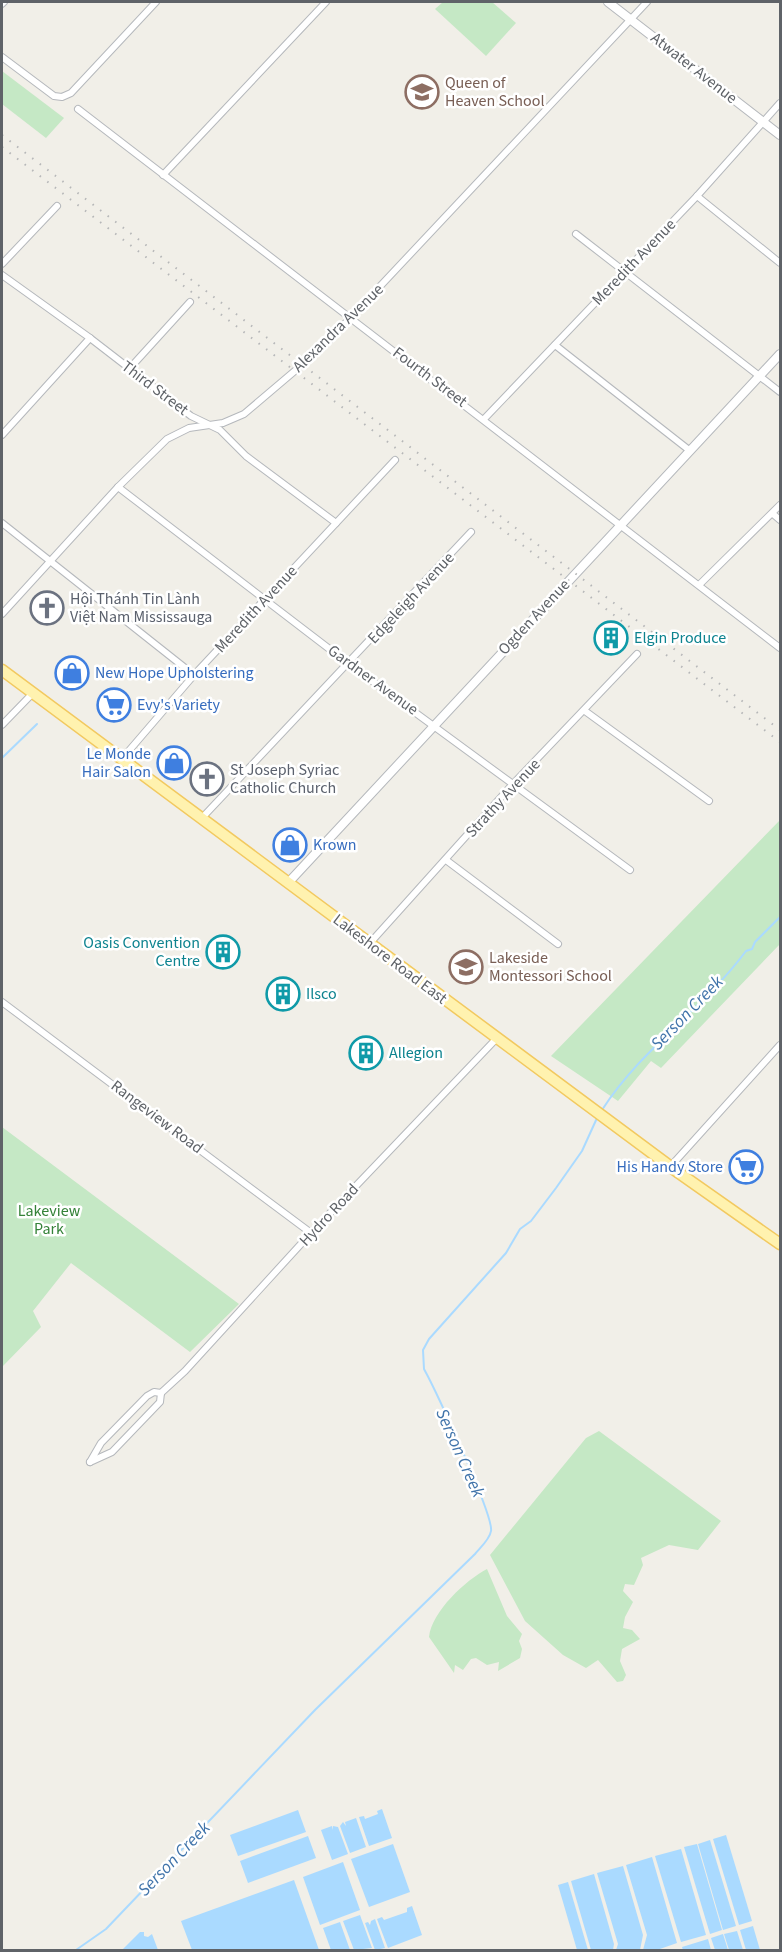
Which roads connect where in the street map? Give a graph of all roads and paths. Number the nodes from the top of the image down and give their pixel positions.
1 (156, 2) edge
2 (326, 2) edge
3 (608, 2) edge
4 (647, 2) edge
5 (631, 18) junction
6 (2, 57) edge
7 (780, 103) edge
8 (78, 109) dead end
9 (763, 121) junction
10 (780, 135) edge
11 (164, 176) junction
12 (697, 196) junction
13 (57, 206) dead end
14 (576, 234) dead end
15 (780, 263) edge
16 (2, 264) edge
17 (626, 271) junction
18 (2, 275) edge
19 (190, 302) dead end
20 (351, 318) junction
21 (90, 339) junction
22 (555, 345) junction
23 (780, 354) edge
24 (130, 368) junction
25 (760, 376) junction
26 (780, 392) edge
27 (485, 418) junction
28 (209, 424) junction
29 (2, 435) edge
30 (689, 450) junction
31 (395, 460) dead end
32 (118, 487) junction
33 (780, 504) edge
34 (773, 514) junction
35 (780, 520) edge
36 (336, 523) junction
37 (620, 523) junction
38 (2, 524) edge
39 (471, 532) dead end
40 (49, 562) junction
41 (700, 584) junction
42 (265, 599) junction
43 (2, 614) edge
44 (780, 648) edge
45 (638, 654) dead end
46 (349, 664) junction
47 (2, 670) edge
48 (194, 675) junction
49 (32, 693) junction
50 (585, 711) junction
51 (433, 724) junction
52 (2, 725) edge
53 (121, 760) junction
54 (512, 785) junction
55 (709, 801) dead end
56 (201, 819) junction
57 (446, 860) junction
58 (630, 870) dead end
59 (288, 883) junction
60 (370, 943) junction
61 (558, 944) dead end
62 (2, 1002) edge
63 (497, 1038) junction
64 (780, 1045) edge
65 (670, 1167) junction
66 (311, 1233) junction
67 (780, 1244) edge
68 (161, 1393) junction

1 - 6 street
2 - 11 street
3 - 5 street, Atwater Avenue
4 - 5 street, Alexandra Avenue
5 - 9 street, Atwater Avenue
5 - 20 street, Alexandra Avenue
7 - 9 street, Meredith Avenue
8 - 11 street, Fourth Street
9 - 10 street, Atwater Avenue
9 - 12 street, Meredith Avenue
11 - 20 street, Fourth Street
12 - 15 street
12 - 17 street, Meredith Avenue
13 - 16 street
14 - 17 street
17 - 22 street, Meredith Avenue
17 - 25 street
18 - 21 street, Third Street
19 - 24 street
20 - 27 street, Fourth Street
20 - 28 street, Alexandra Avenue
21 - 24 street, Third Street
21 - 29 street
22 - 27 street, Meredith Avenue
22 - 30 street
23 - 25 street, Ogden Avenue
24 - 28 street, Third Street
25 - 26 street
25 - 30 street, Ogden Avenue
27 - 37 street, Fourth Street
28 - 32 street, Alexandra Avenue
28 - 36 street, Third Street
30 - 37 street, Ogden Avenue
31 - 36 street, Meredith Avenue
32 - 40 street, Alexandra Avenue
32 - 42 street, Gardner Avenue
33 - 34 street
34 - 35 street
34 - 41 street
36 - 42 street, Meredith Avenue
37 - 41 street, Fourth Street
37 - 51 street, Ogden Avenue
38 - 40 street
39 - 46 street, Edgeleigh Avenue
40 - 43 street, Alexandra Avenue
40 - 48 street
41 - 44 street, Fourth Street
42 - 46 street, Gardner Avenue
42 - 48 street, Meredith Avenue
45 - 50 street, Strathy Avenue
46 - 51 street, Gardner Avenue
46 - 56 street, Edgeleigh Avenue
47 - 49 main road, Lakeshore Road East
48 - 53 street, Meredith Avenue
49 - 52 street
49 - 53 main road, Lakeshore Road East
50 - 54 street, Strathy Avenue
50 - 55 street
51 - 54 street, Gardner Avenue
51 - 59 street, Ogden Avenue
53 - 56 main road, Lakeshore Road East
54 - 57 street, Strathy Avenue
54 - 58 street, Gardner Avenue
56 - 59 main road, Lakeshore Road East
57 - 60 street, Strathy Avenue
57 - 61 street
59 - 60 main road, Lakeshore Road East
60 - 63 main road, Lakeshore Road East
62 - 66 street, Rangeview Road
63 - 65 main road, Lakeshore Road East
63 - 66 street, Hydro Road
64 - 65 street
65 - 67 main road, Lakeshore Road East
66 - 68 street, Hydro Road
68 - 68 street

